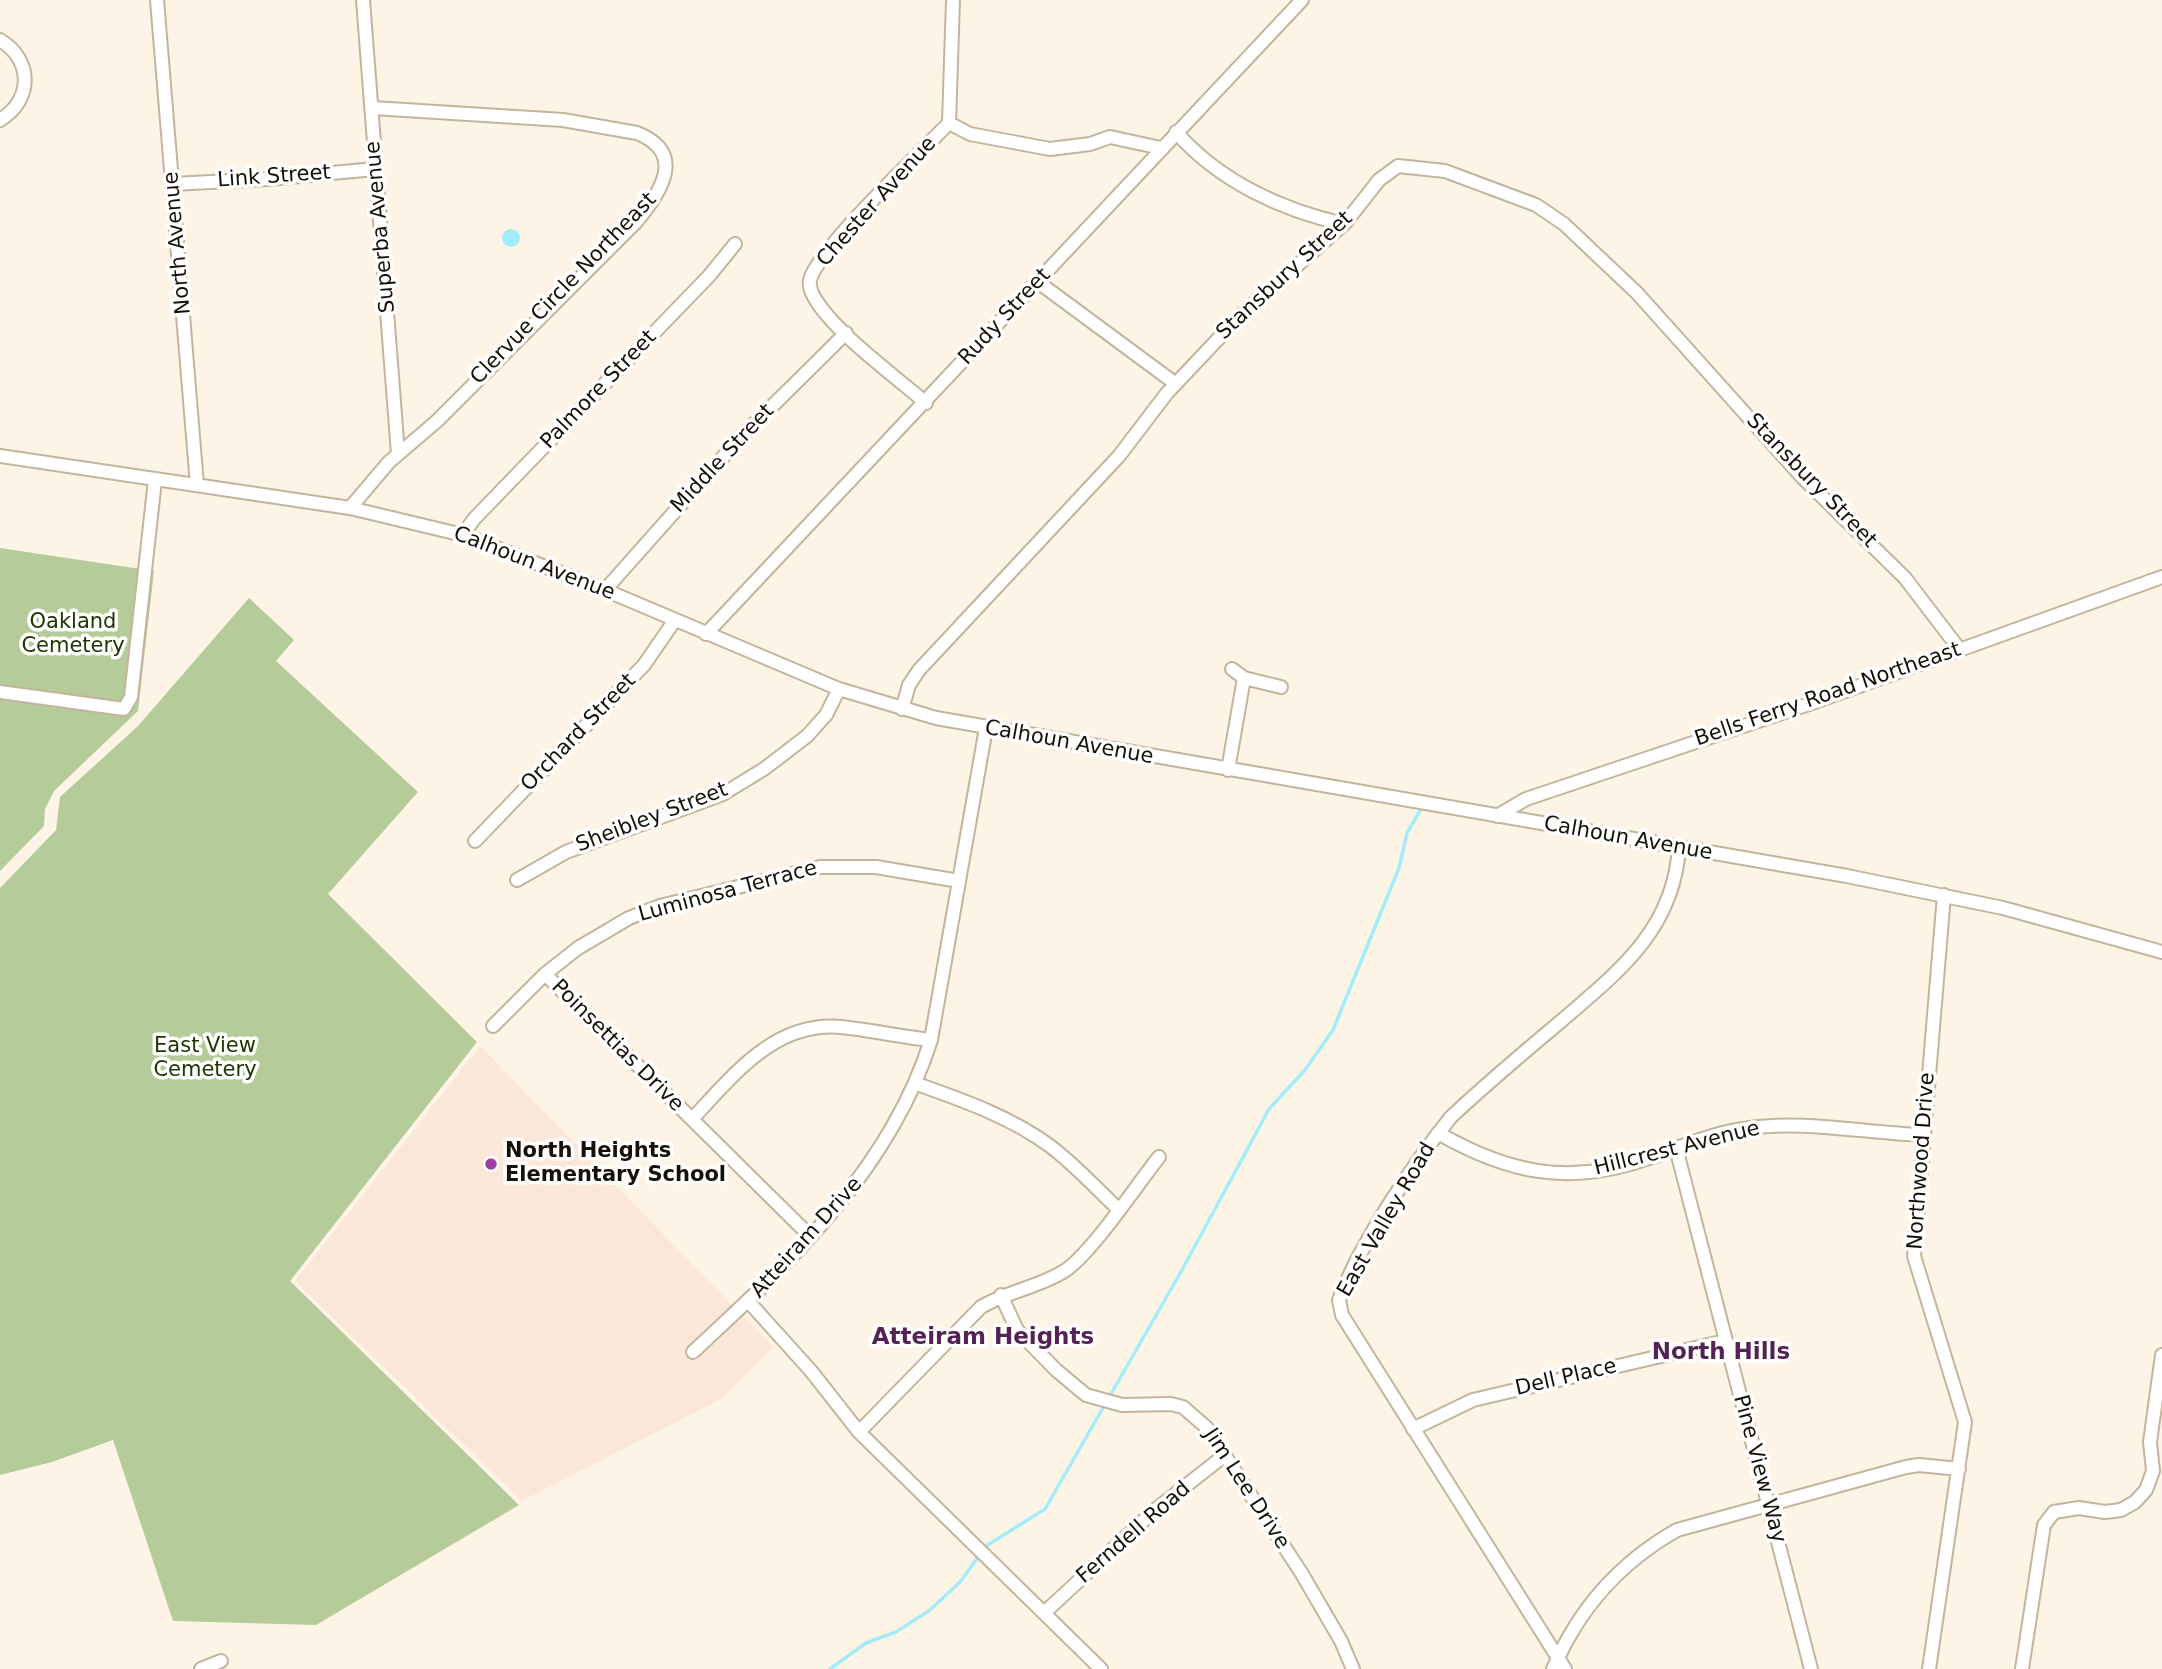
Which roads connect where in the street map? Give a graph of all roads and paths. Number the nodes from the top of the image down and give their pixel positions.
1 (157, 0) edge
2 (363, 0) edge
3 (953, 0) edge
4 (1302, 0) edge
5 (0, 40) edge
6 (373, 108) junction
7 (0, 120) edge
8 (949, 123) junction
9 (1176, 132) junction
10 (1161, 148) junction
11 (376, 169) junction
12 (173, 184) junction
13 (1344, 224) junction
14 (735, 244) dead end
15 (1038, 282) junction
16 (846, 333) junction
17 (1175, 384) junction
18 (926, 403) junction
19 (398, 454) junction
20 (0, 456) edge
21 (155, 480) junction
22 (197, 485) junction
23 (350, 508) junction
24 (463, 535) junction
25 (2162, 577) edge
26 (605, 590) junction
27 (676, 620) junction
28 (706, 634) junction
29 (1960, 649) junction
30 (1232, 669) dead end
31 (1244, 678) junction
32 (1281, 687) dead end
33 (839, 689) junction
34 (0, 692) edge
35 (902, 709) junction
36 (986, 728) junction
37 (1228, 770) junction
38 (1497, 816) junction
39 (475, 841) dead end
40 (1679, 847) junction
41 (517, 880) dead end
42 (959, 881) junction
43 (1944, 895) junction
44 (2162, 952) edge
45 (545, 974) junction
46 (492, 1026) dead end
47 (931, 1041) junction
48 (917, 1084) junction
49 (692, 1119) junction
50 (1438, 1133) junction
51 (1923, 1135) junction
52 (1676, 1148) junction
53 (1159, 1157) dead end
54 (1118, 1209) junction
55 (809, 1235) junction
56 (1001, 1295) junction
57 (748, 1301) junction
58 (1725, 1341) junction
59 (693, 1352) dead end
60 (2162, 1355) edge
61 (1413, 1429) junction
62 (859, 1432) junction
63 (1225, 1455) junction
64 (1959, 1469) junction
65 (1768, 1503) junction
66 (1045, 1613) junction
67 (221, 1661) dead end
68 (1555, 1663) edge
69 (201, 1669) edge
70 (1101, 1669) edge
71 (1353, 1669) edge
72 (1565, 1669) edge
73 (1811, 1669) edge
74 (1929, 1669) edge
75 (2022, 1669) edge

1 - 12 street, North Avenue
2 - 6 street, Superba Avenue
3 - 8 street, Chester Avenue
4 - 9 street, Rudy Street
5 - 7 street
6 - 11 street, Superba Avenue
6 - 19 street, Clervue Circle Northeast
8 - 10 street
8 - 16 street, Chester Avenue
9 - 10 street, Rudy Street
9 - 13 street
10 - 15 street, Rudy Street
11 - 12 street, Link Street
11 - 19 street, Superba Avenue
12 - 22 street, North Avenue
13 - 17 street, Stansbury Street
13 - 29 street, Stansbury Street
14 - 24 street, Palmore Street
15 - 17 street
15 - 18 street, Rudy Street
16 - 18 street
16 - 26 street, Middle Street
17 - 35 street, Stansbury Street
18 - 28 street, Rudy Street
19 - 23 street, Clervue Circle Northeast
20 - 21 street, Calhoun Avenue
21 - 22 street, Calhoun Avenue
21 - 34 street
22 - 23 street, Calhoun Avenue
23 - 24 street, Calhoun Avenue
24 - 26 street, Calhoun Avenue
25 - 29 street, Bells Ferry Road Northeast
26 - 27 street, Calhoun Avenue
27 - 28 street, Calhoun Avenue
27 - 39 street, Orchard Street
28 - 33 street, Calhoun Avenue
29 - 38 street, Bells Ferry Road Northeast
30 - 31 street
31 - 32 street
31 - 37 street
33 - 35 street, Calhoun Avenue
33 - 41 street, Sheibley Street
35 - 36 street, Calhoun Avenue
36 - 37 street, Calhoun Avenue
36 - 42 street, Atteiram Drive
37 - 38 street, Calhoun Avenue
38 - 40 street, Calhoun Avenue
40 - 43 street, Calhoun Avenue
40 - 50 street, East Valley Road
42 - 45 street, Luminosa Terrace
42 - 47 street, Atteiram Drive
43 - 44 street, Calhoun Avenue
43 - 51 street, Northwood Drive
45 - 46 street, Luminosa Terrace
45 - 49 street, Poinsettias Drive
47 - 48 street, Atteiram Drive
47 - 49 street
48 - 54 street
48 - 55 street, Atteiram Drive
49 - 55 street, Poinsettias Drive
50 - 52 street, Hillcrest Avenue
50 - 61 street, East Valley Road
51 - 52 street, Hillcrest Avenue
51 - 64 street, Northwood Drive
52 - 58 street, Pine View Way
53 - 54 street
54 - 56 street
55 - 57 street, Atteiram Drive
56 - 62 street
56 - 63 street, Jim Lee Drive
57 - 59 street
57 - 62 street, Atteiram Drive
58 - 61 street, Dell Place
58 - 65 street, Pine View Way
60 - 75 street
61 - 68 street, East Valley Road
62 - 66 street, Atteiram Drive
63 - 66 street, Ferndell Road
63 - 71 street, Jim Lee Drive
64 - 65 street
64 - 74 street, Northwood Drive
65 - 68 street
65 - 73 street, Pine View Way
66 - 70 street, Atteiram Drive
67 - 69 street
68 - 72 street, East Valley Road

